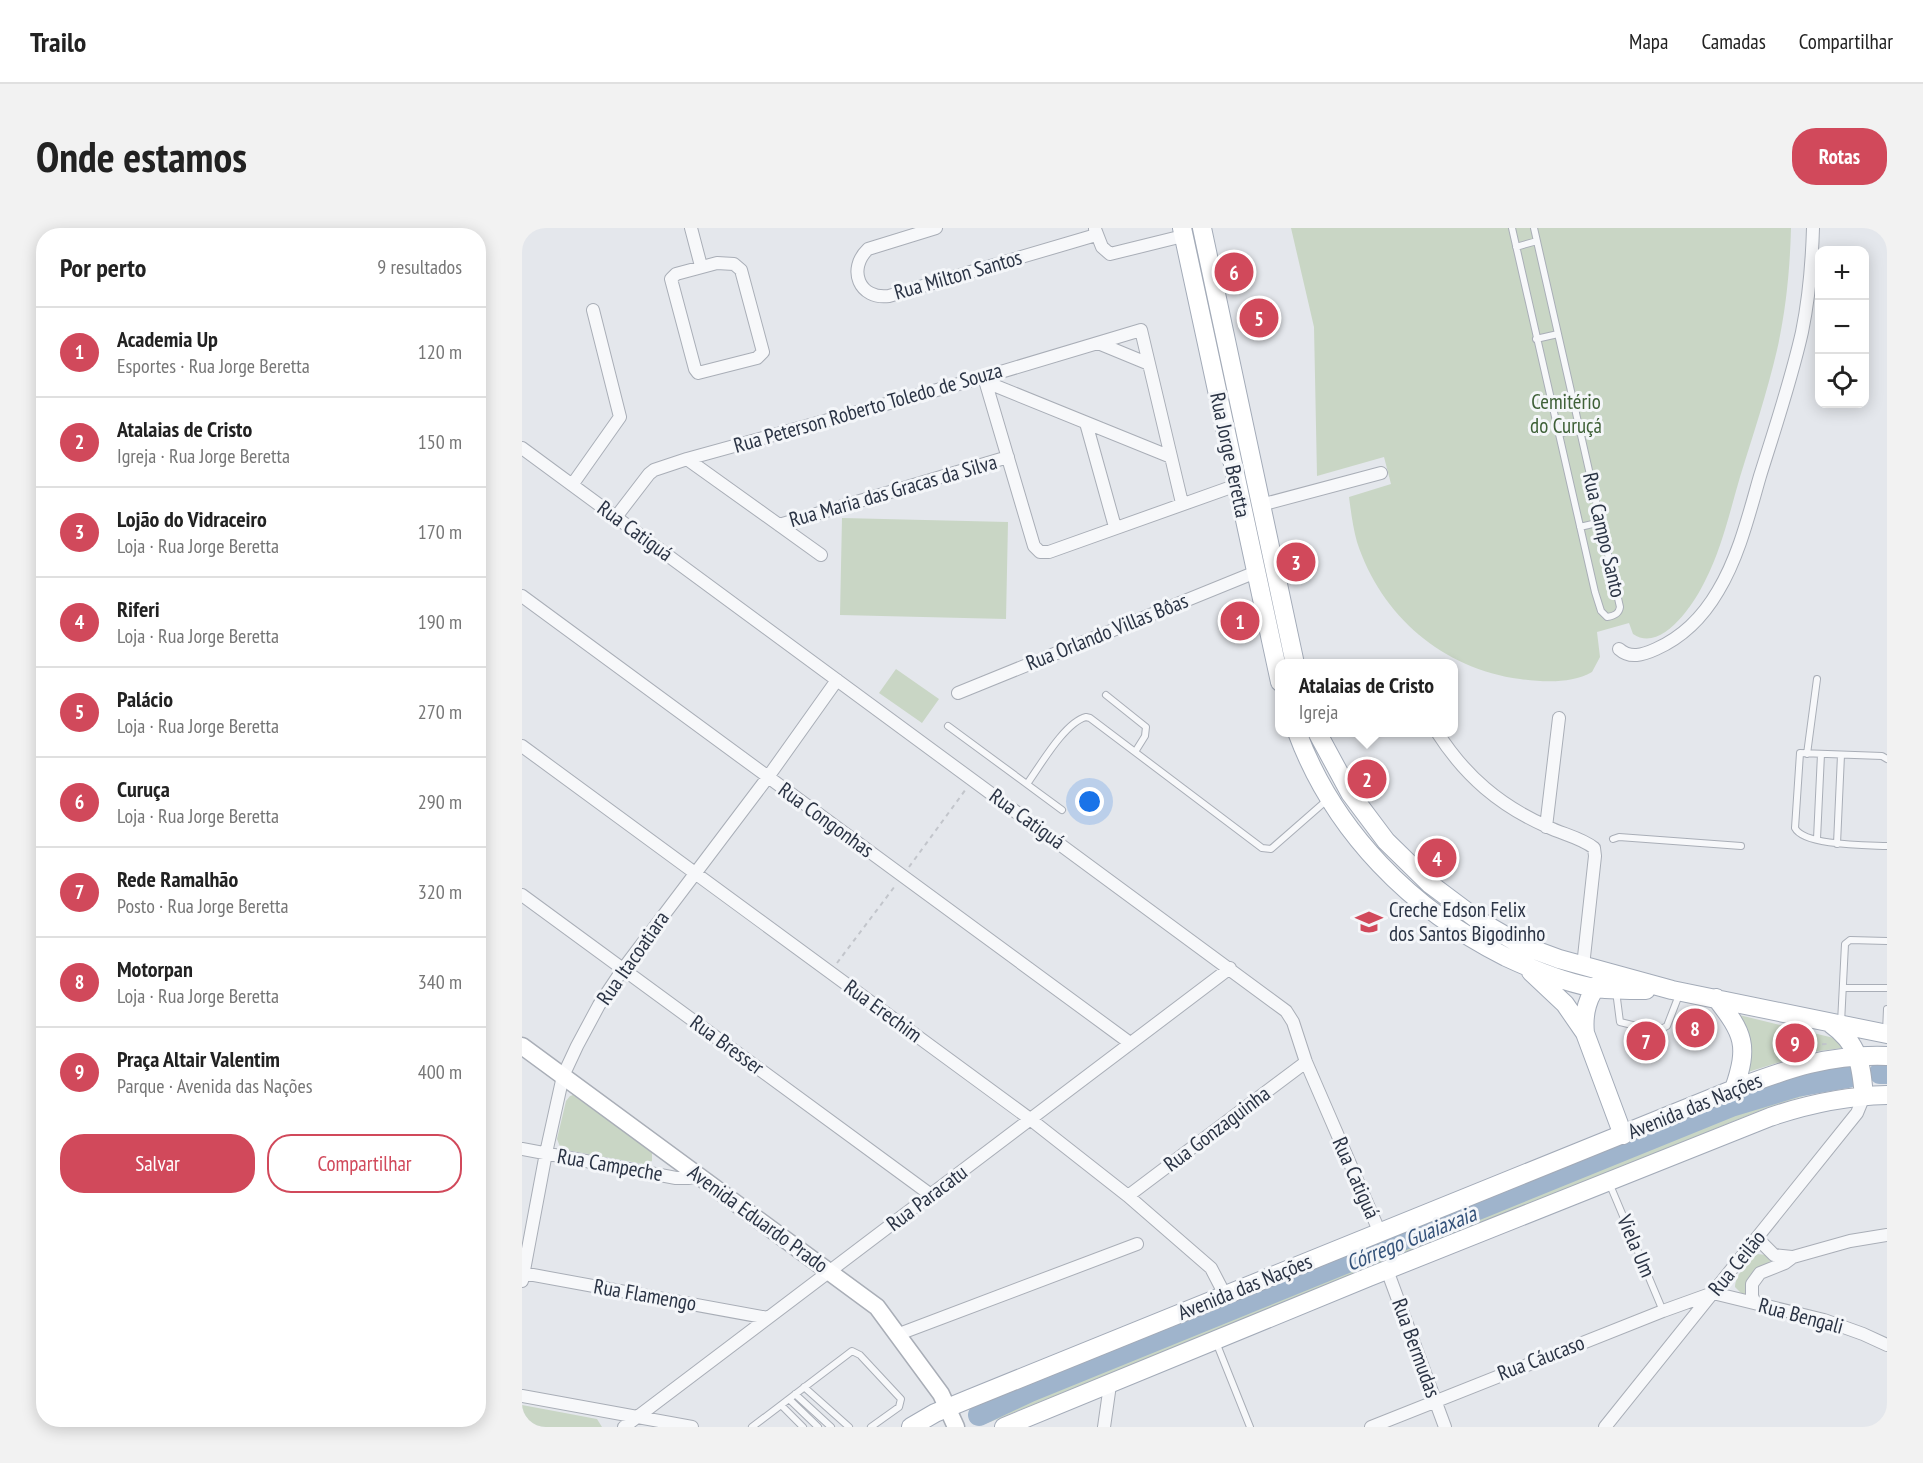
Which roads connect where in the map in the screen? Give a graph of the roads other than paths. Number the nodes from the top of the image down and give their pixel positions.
1 (691, 228) edge
2 (936, 228) edge
3 (1202, 228) edge
4 (1512, 228) edge
5 (1534, 228) edge
6 (1813, 228) edge
7 (1095, 232) edge
8 (1183, 232) edge
9 (1537, 241) junction
10 (1516, 247) junction
11 (701, 266) junction
12 (593, 310) dead end
13 (1558, 334) junction
14 (1536, 339) junction
15 (1098, 343) junction
16 (1149, 364) junction
17 (985, 379) junction
18 (1086, 423) junction
19 (1580, 428) junction
20 (1558, 434) junction
21 (522, 448) edge
22 (1008, 457) junction
23 (1171, 457) junction
24 (687, 459) junction
25 (1381, 473) dead end
26 (572, 485) junction
27 (1237, 485) junction
28 (1182, 503) junction
29 (1261, 505) junction
30 (616, 518) junction
31 (1601, 522) junction
32 (779, 525) junction
33 (1115, 527) junction
34 (1580, 527) junction
35 (821, 555) dead end
36 (1256, 572) junction
37 (522, 596) edge
38 (1619, 649) dead end
39 (1275, 659) edge
40 (1294, 659) edge
41 (1817, 679) dead end
42 (837, 680) junction
43 (958, 693) dead end
44 (1106, 695) dead end
45 (1559, 718) dead end
46 (948, 726) dead end
47 (1299, 737) edge
48 (1320, 737) edge
49 (1441, 737) edge
50 (522, 746) edge
51 (1135, 752) junction
52 (1807, 754) junction
53 (1821, 754) junction
54 (1841, 755) junction
55 (1887, 759) edge
56 (768, 777) junction
57 (1027, 784) junction
58 (1329, 798) junction
59 (1062, 810) dead end
60 (1546, 827) junction
61 (1613, 839) dead end
62 (1817, 839) junction
63 (1837, 844) junction
64 (1741, 846) dead end
65 (1887, 846) edge
66 (694, 872) junction
67 (522, 895) edge
68 (1887, 941) edge
69 (1524, 965) junction
70 (1583, 966) junction
71 (622, 969) junction
72 (1230, 969) junction
73 (1596, 988) junction
74 (1843, 988) junction
75 (1887, 988) edge
76 (1616, 990) junction
77 (1676, 991) junction
78 (1716, 998) junction
79 (1887, 1009) edge
80 (1836, 1024) junction
81 (1585, 1033) junction
82 (1886, 1034) edge
83 (1130, 1043) junction
84 (522, 1046) edge
85 (1858, 1055) junction
86 (1887, 1056) edge
87 (1306, 1062) junction
88 (563, 1076) junction
89 (1734, 1089) junction
90 (1887, 1095) edge
91 (1864, 1096) junction
92 (1030, 1119) junction
93 (1623, 1135) junction
94 (522, 1149) edge
95 (546, 1154) junction
96 (699, 1176) junction
97 (1609, 1181) junction
98 (931, 1195) junction
99 (1128, 1196) junction
100 (1380, 1233) junction
101 (1887, 1235) edge
102 (1757, 1238) junction
103 (1137, 1244) dead end
104 (1793, 1257) junction
105 (1387, 1270) junction
106 (829, 1271) junction
107 (522, 1276) edge
108 (1713, 1293) junction
109 (1225, 1295) junction
110 (1755, 1303) junction
111 (1663, 1311) junction
112 (768, 1318) junction
113 (899, 1334) junction
114 (1215, 1341) junction
115 (1887, 1345) edge
116 (1110, 1385) junction
117 (804, 1387) junction
118 (795, 1394) junction
119 (522, 1396) edge
120 (789, 1399) junction
121 (1435, 1400) junction
122 (781, 1405) junction
123 (948, 1407) junction
124 (638, 1417) junction
125 (624, 1427) edge
126 (692, 1427) edge
127 (752, 1427) edge
128 (803, 1427) edge
129 (818, 1427) edge
130 (831, 1427) edge
131 (849, 1427) edge
132 (871, 1427) edge
133 (911, 1427) edge
134 (956, 1427) edge
135 (1004, 1427) edge
136 (1104, 1427) edge
137 (1250, 1427) edge
138 (1371, 1427) edge
139 (1445, 1427) edge
140 (1605, 1427) edge

1 - 11 street
2 - 7 street, Rua Milton Santos
3 - 29 main road, Rua Jorge Beretta
4 - 10 lane, Rua Campo Santo
5 - 9 lane, Rua Campo Santo
6 - 38 street
7 - 8 street, Rua Milton Santos
8 - 27 main road, Rua Jorge Beretta
9 - 10 lane
9 - 13 lane, Rua Campo Santo
10 - 14 lane, Rua Campo Santo
11 - 11 street
12 - 26 street
13 - 14 lane
13 - 19 lane, Rua Campo Santo
14 - 20 lane, Rua Campo Santo
15 - 16 street
15 - 16 street, Rua Peterson Roberto Toledo de Souza
15 - 17 street, Rua Peterson Roberto Toledo de Souza
16 - 23 street
17 - 18 street
17 - 22 street
17 - 24 street, Rua Peterson Roberto Toledo de Souza
18 - 23 street
18 - 33 street
19 - 20 lane
19 - 31 lane, Rua Campo Santo
20 - 34 lane, Rua Campo Santo
21 - 26 street, Rua Catiguá
22 - 32 street, Rua Maria das Gracas da Silva
22 - 33 street
23 - 28 street
24 - 30 street, Rua Peterson Roberto Toledo de Souza
24 - 32 street
25 - 29 street
26 - 30 street, Rua Catiguá
27 - 28 street
27 - 36 main road, Rua Jorge Beretta
28 - 33 street
29 - 40 main road, Rua Jorge Beretta
30 - 42 street, Rua Catiguá
31 - 34 lane
31 - 34 lane, Rua Campo Santo
32 - 35 street
36 - 39 main road, Rua Jorge Beretta
36 - 43 street, Rua Orlando Villas Bôas
37 - 56 street, Rua Congonhas
41 - 52 lane
42 - 56 street, Rua Itacoatiara
42 - 72 street, Rua Catiguá
44 - 51 lane
45 - 60 street
46 - 57 lane
47 - 58 main road
48 - 70 main road
49 - 60 street
50 - 66 street, Rua Erechim
51 - 57 lane
51 - 58 lane
52 - 53 lane
52 - 62 lane
53 - 54 lane
53 - 62 lane
54 - 55 lane
54 - 63 lane
56 - 66 street, Rua Itacoatiara
56 - 83 street, Rua Congonhas
57 - 59 lane
58 - 69 main road
60 - 70 street
61 - 64 lane
62 - 63 lane
63 - 65 lane
66 - 71 street, Rua Itacoatiara
66 - 92 street, Rua Erechim
67 - 71 street, Rua Bresser
68 - 74 lane
69 - 73 main road
69 - 81 main road
70 - 77 main road
71 - 88 street, Rua Itacoatiara
71 - 98 street, Rua Bresser
72 - 83 street, Rua Paracatu
72 - 87 street, Rua Catiguá
73 - 76 main road
73 - 77 main road
73 - 81 main road
74 - 75 lane
74 - 80 lane
76 - 77 main road
76 - 77 lane
77 - 78 main road
78 - 80 main road
78 - 89 main road
79 - 82 lane
80 - 82 main road
80 - 85 main road
81 - 93 main road
83 - 92 street, Rua Paracatu
84 - 88 street, Avenida Eduardo Prado
85 - 86 main road, Avenida das Nações
85 - 89 main road, Avenida das Nações
85 - 91 main road
87 - 99 street, Rua Gonzaguinha
87 - 100 street, Rua Catiguá
88 - 95 street, Rua Itacoatiara
88 - 96 street, Avenida Eduardo Prado
89 - 93 main road, Avenida das Nações
90 - 91 main road, Avenida das Nações
91 - 97 main road, Avenida das Nações
91 - 102 street, Rua Ceilão
92 - 98 street, Rua Paracatu
92 - 99 street, Rua Erechim
93 - 100 main road, Avenida das Nações
94 - 95 street, Rua Campeche
95 - 96 street, Rua Campeche
95 - 107 street, Rua Itacoatiara
96 - 106 street, Avenida Eduardo Prado
97 - 105 main road, Avenida das Nações
97 - 111 lane, Viela Um
98 - 106 street, Rua Paracatu
99 - 109 street, Rua Erechim
100 - 109 main road, Avenida das Nações
101 - 104 street
102 - 104 street
102 - 108 street, Rua Ceilão
103 - 113 street
104 - 110 street
105 - 114 main road, Avenida das Nações
105 - 121 street, Rua Bermudas
106 - 112 street, Rua Paracatu
106 - 113 street, Avenida Eduardo Prado
107 - 112 street, Rua Flamengo
108 - 110 street, Rua Bengali
108 - 111 street, Rua Cáucaso
108 - 140 street, Rua Ceilão
109 - 123 main road, Avenida das Nações
110 - 115 street, Rua Bengali
111 - 121 street, Rua Cáucaso
112 - 124 street, Rua Paracatu
113 - 123 street, Avenida Eduardo Prado
114 - 116 main road, Avenida das Nações
114 - 137 lane
116 - 135 main road, Avenida das Nações
116 - 136 street
117 - 118 lane
117 - 131 lane
117 - 132 lane
118 - 120 lane
118 - 130 lane
119 - 124 street
120 - 122 lane
120 - 129 lane
121 - 138 street, Rua Cáucaso
121 - 139 street, Rua Bermudas
122 - 127 lane
122 - 128 lane
123 - 133 main road, Avenida das Nações
123 - 134 street, Avenida Eduardo Prado
124 - 125 street, Rua Paracatu
124 - 126 street

